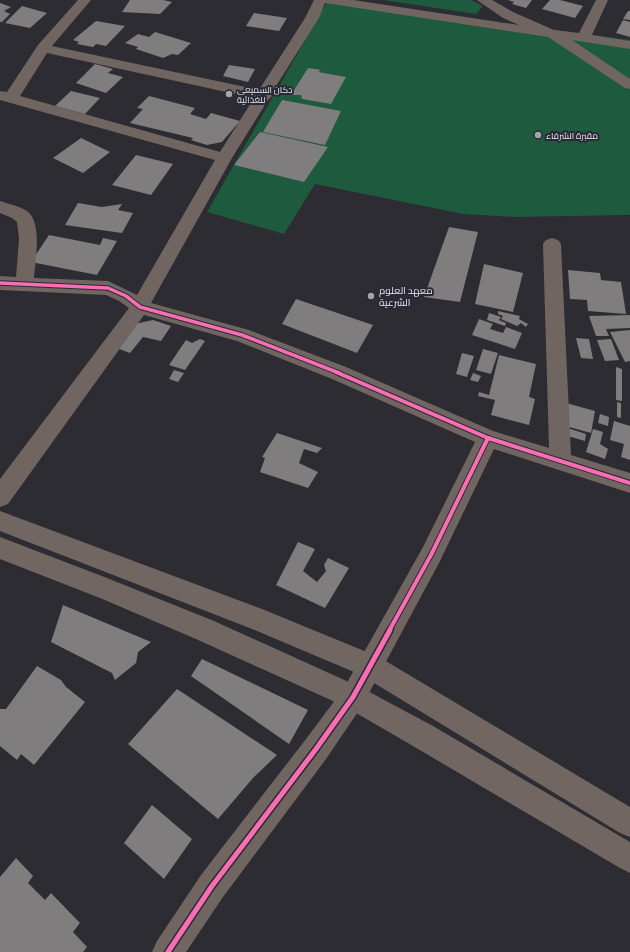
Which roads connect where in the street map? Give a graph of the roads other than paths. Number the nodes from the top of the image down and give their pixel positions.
1 (85, 0) edge
2 (320, 0) edge
3 (328, 0) edge
4 (483, 0) edge
5 (602, 0) edge
6 (553, 34) junction
7 (584, 38) junction
8 (630, 45) edge
9 (43, 48) junction
10 (630, 85) edge
11 (5, 96) edge
12 (265, 96) junction
13 (224, 158) junction
14 (0, 207) edge
15 (552, 244) dead end
16 (0, 283) edge
17 (25, 283) junction
18 (140, 307) junction
19 (488, 438) junction
20 (560, 460) junction
21 (630, 483) edge
22 (0, 497) edge
23 (0, 521) edge
24 (0, 548) edge
25 (370, 666) junction
26 (353, 697) junction
27 (630, 823) edge
28 (630, 858) edge
29 (168, 952) edge

1 - 9 street
2 - 12 street
3 - 6 street
4 - 6 street
5 - 7 street
6 - 7 street
6 - 10 street
7 - 8 street
9 - 11 street
9 - 12 street
11 - 13 street
12 - 13 street
13 - 18 street
14 - 17 street
15 - 20 street
16 - 17 street
17 - 18 street
18 - 19 street
18 - 22 street
19 - 20 street
19 - 25 street
20 - 21 street
23 - 25 main road
24 - 26 main road
25 - 26 street
25 - 27 main road
26 - 28 main road
26 - 29 street

